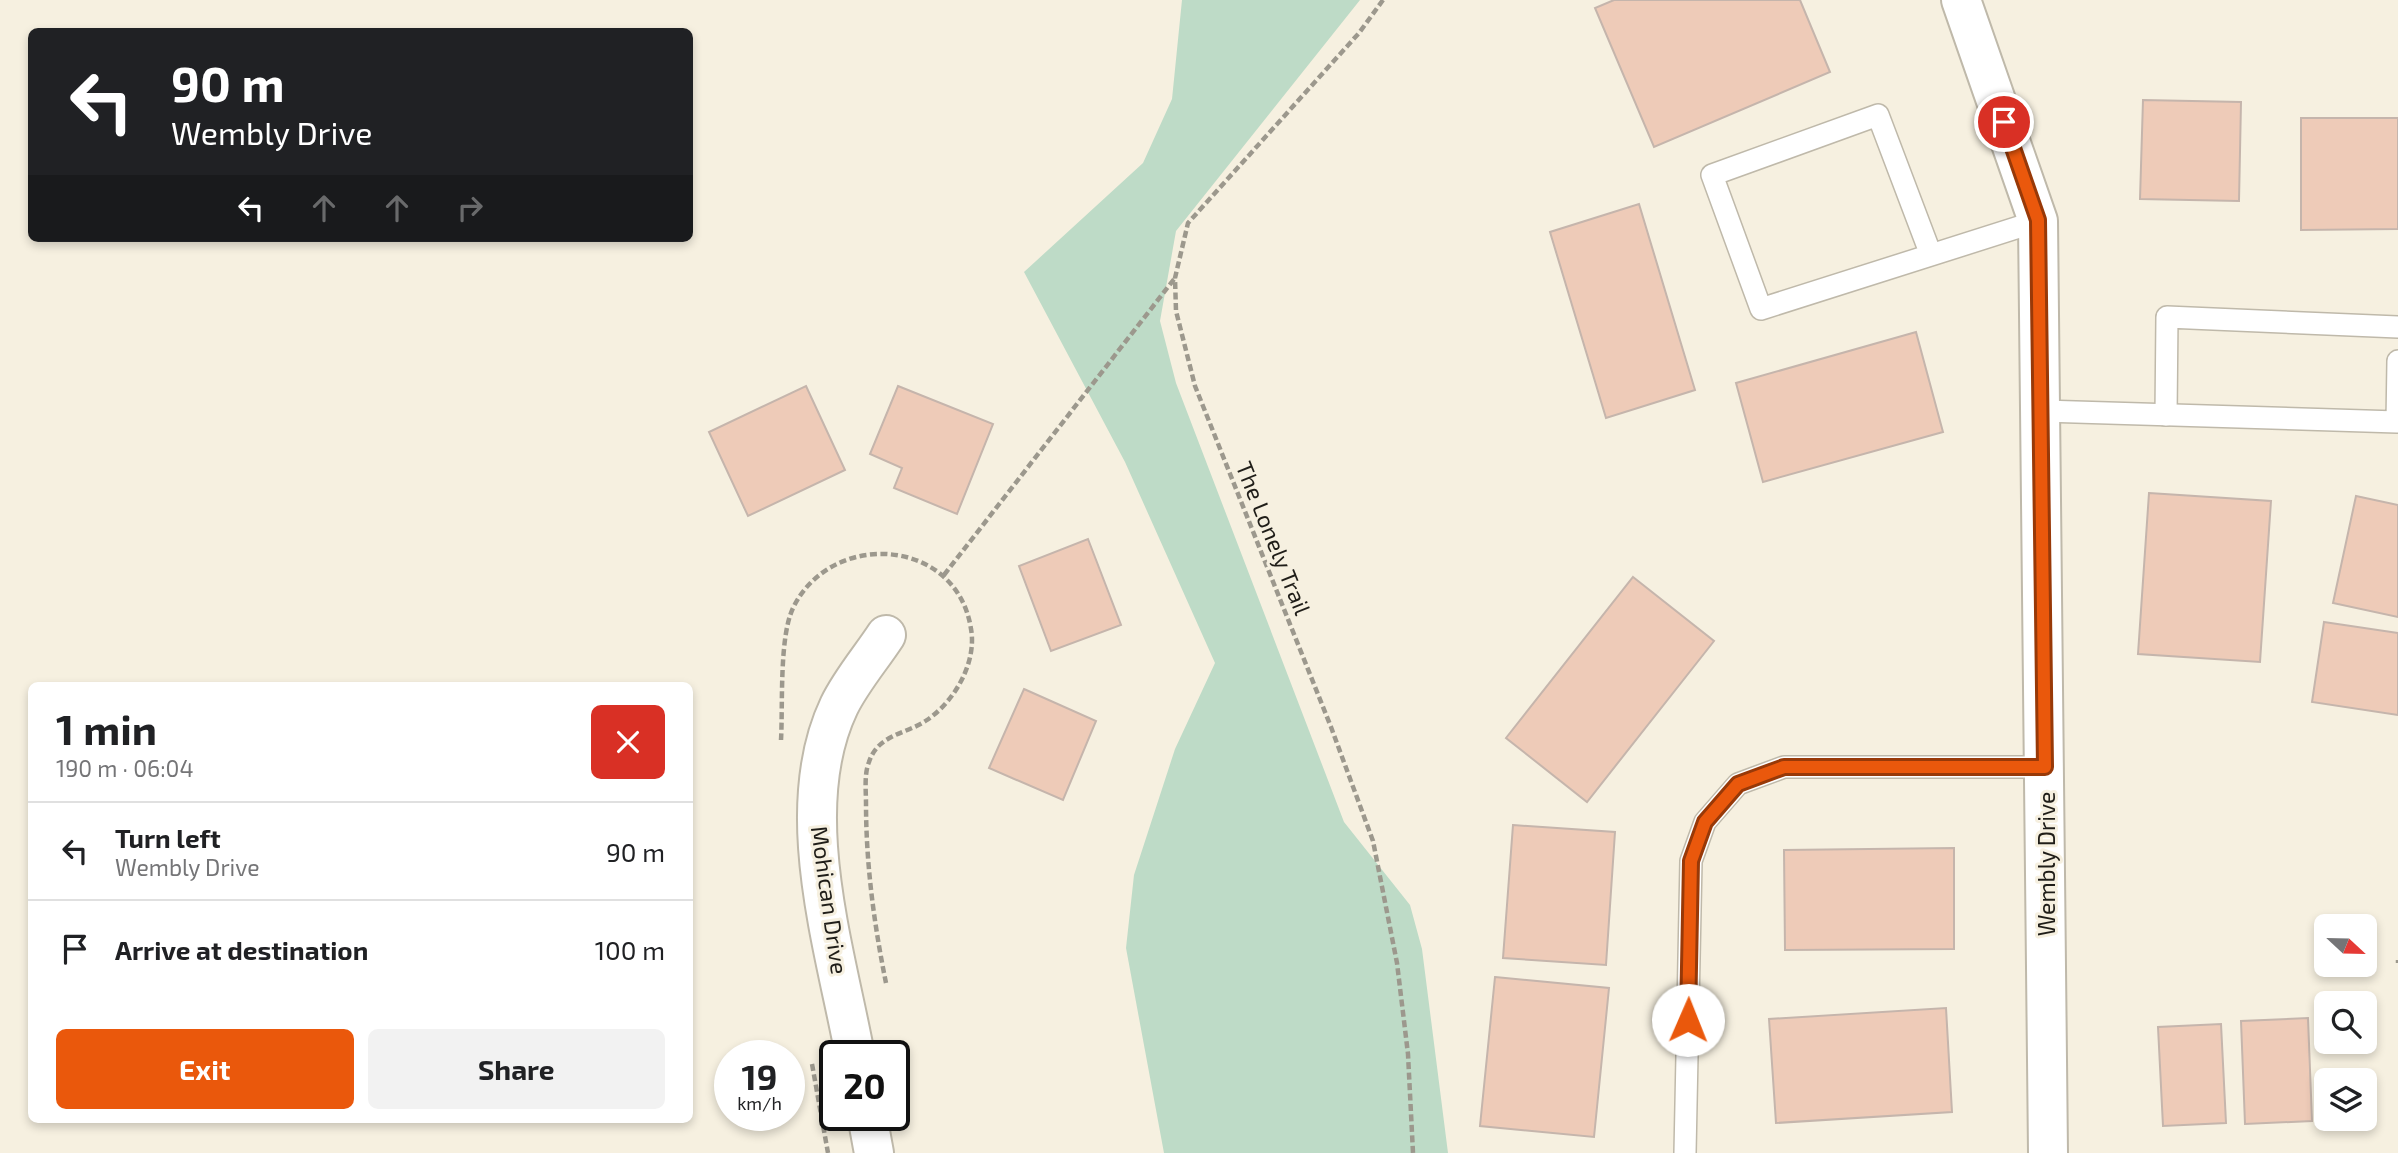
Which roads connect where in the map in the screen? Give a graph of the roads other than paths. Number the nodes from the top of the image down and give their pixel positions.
1 (1961, 0) edge
2 (2038, 220) junction
3 (1931, 255) junction
4 (2398, 327) edge
5 (2398, 361) edge
6 (2043, 411) junction
7 (2166, 415) junction
8 (886, 635) dead end
9 (2045, 767) junction
10 (852, 1040) edge
11 (870, 1131) edge
12 (874, 1153) edge
13 (1685, 1153) edge
14 (2048, 1153) edge

1 - 2 street, Wembly Drive
2 - 3 lane
2 - 6 street, Wembly Drive
3 - 3 lane
4 - 7 lane
5 - 7 lane
6 - 7 lane
6 - 9 street, Wembly Drive
8 - 10 street, Mohican Drive
9 - 13 lane
9 - 14 street, Wembly Drive
11 - 12 street

